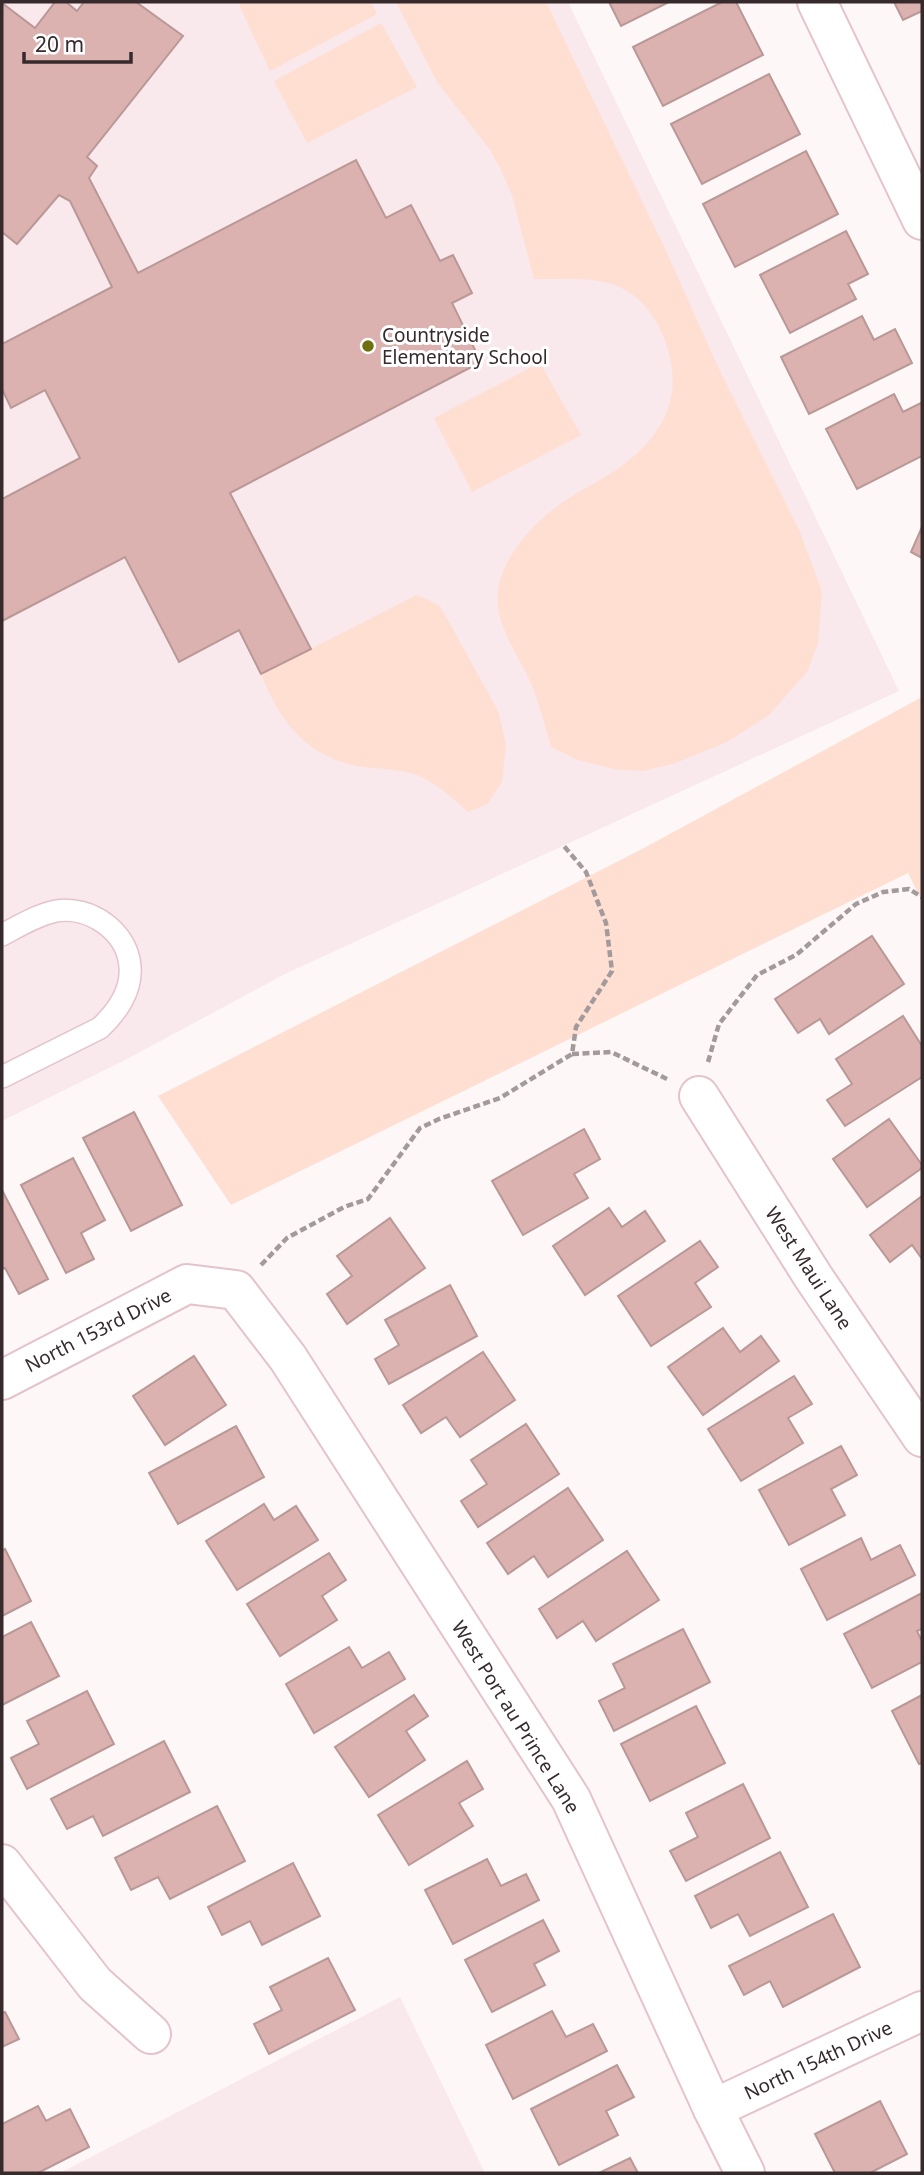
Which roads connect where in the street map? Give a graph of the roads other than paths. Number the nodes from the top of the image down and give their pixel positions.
1 (817, 2) edge
2 (922, 220) edge
3 (2, 935) edge
4 (2, 1077) edge
5 (699, 1096) road end
6 (236, 1290) joint
7 (2, 1380) edge
8 (922, 1437) edge
9 (2, 1864) edge
10 (922, 2011) edge
11 (151, 2034) dead end
12 (713, 2109) junction
13 (746, 2173) edge

1 - 2 street
3 - 4 lane
5 - 8 street, West Maui Lane
6 - 7 street, North 153rd Drive
6 - 12 street, West Port au Prince Lane
9 - 11 street
10 - 12 street, North 154th Drive
12 - 13 street, West Port au Prince Lane

